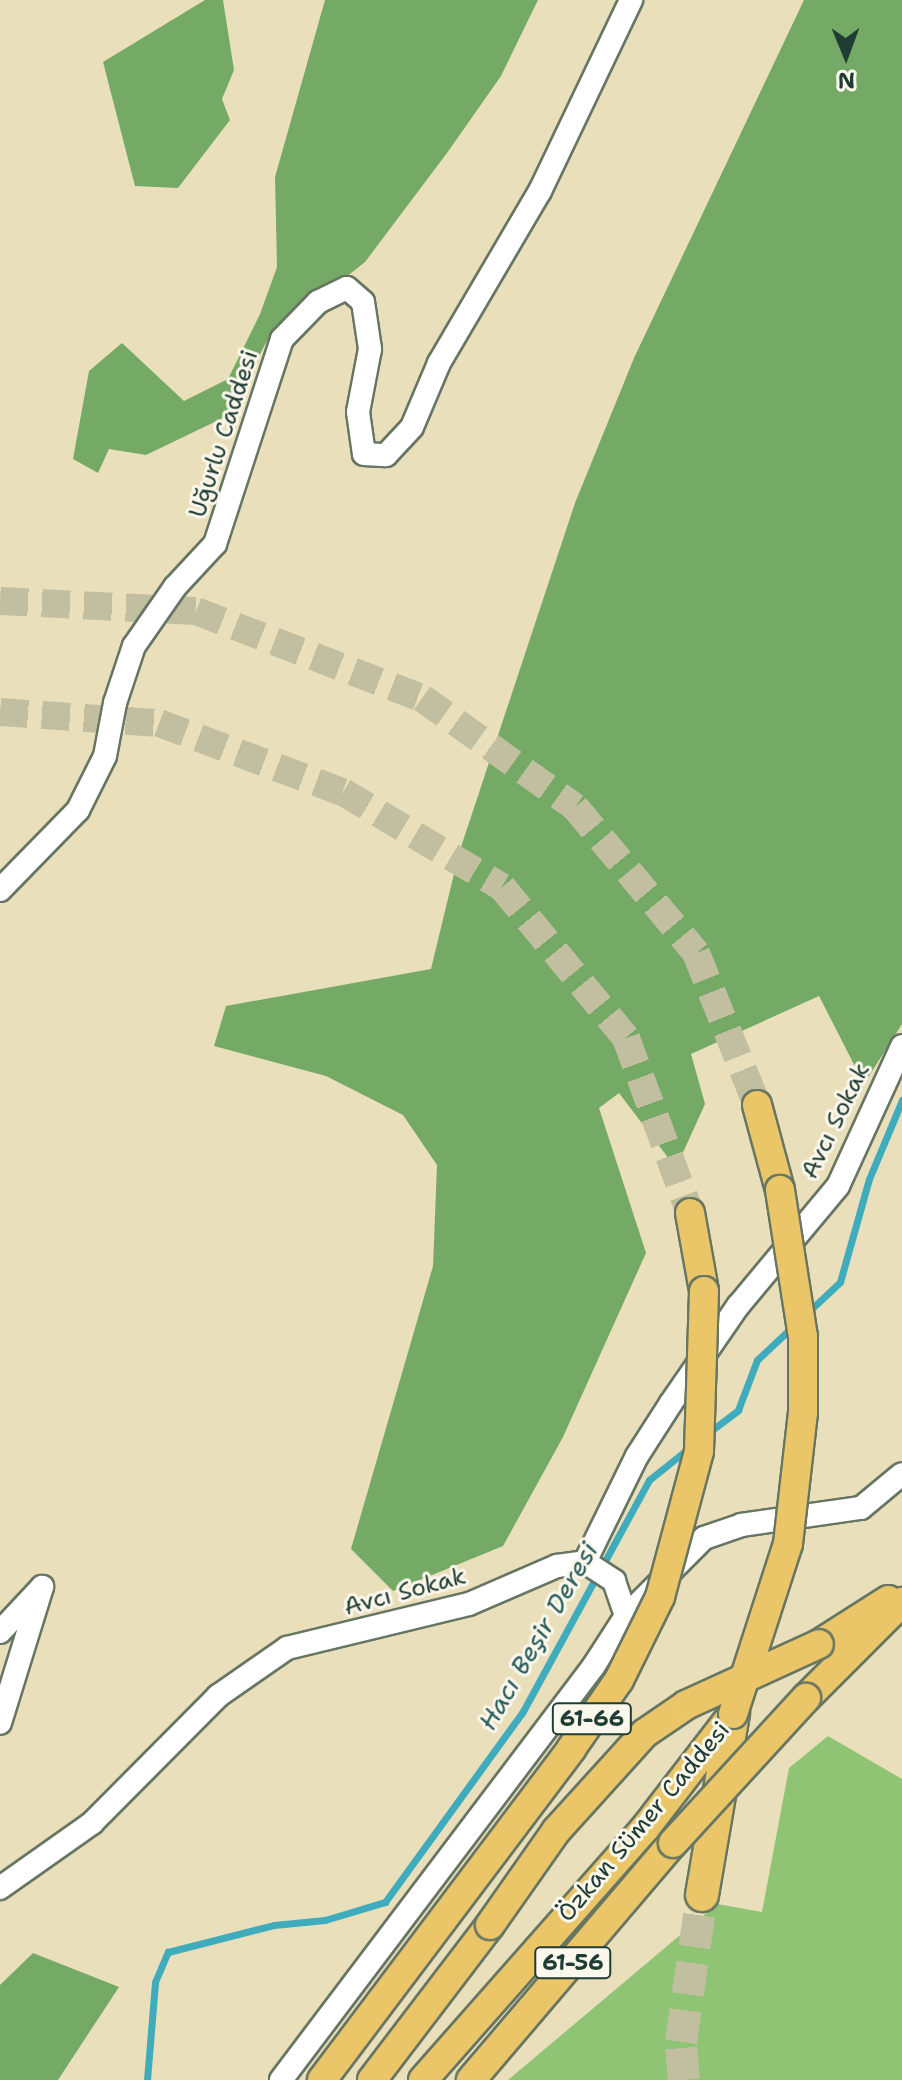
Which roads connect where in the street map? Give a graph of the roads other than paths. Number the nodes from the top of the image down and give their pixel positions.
1 (631, 0) edge
2 (0, 890) edge
3 (902, 1046) edge
4 (757, 1105) tunnel mouth
5 (690, 1213) tunnel mouth
6 (902, 1474) edge
7 (585, 1562) junction
8 (902, 1590) edge
9 (902, 1602) edge
10 (626, 1616) junction
11 (0, 1632) edge
12 (733, 1714) junction
13 (0, 1723) edge
14 (0, 1888) edge
15 (702, 1895) tunnel mouth
16 (281, 2080) edge
17 (322, 2080) edge
18 (372, 2080) edge
19 (423, 2080) edge
20 (471, 2080) edge

1 - 2 street, Uğurlu Caddesi
3 - 7 street, Avcı Sokak
4 - 12 main road, Özkan Sümer Caddesi, bridge
5 - 17 main road, 61-66, bridge
6 - 10 street
7 - 10 street
7 - 14 street, Avcı Sokak
8 - 18 main road, bridge
9 - 20 main road, 61-56, bridge
10 - 16 street
11 - 13 street
12 - 15 highway
12 - 19 main road, Özkan Sümer Caddesi

